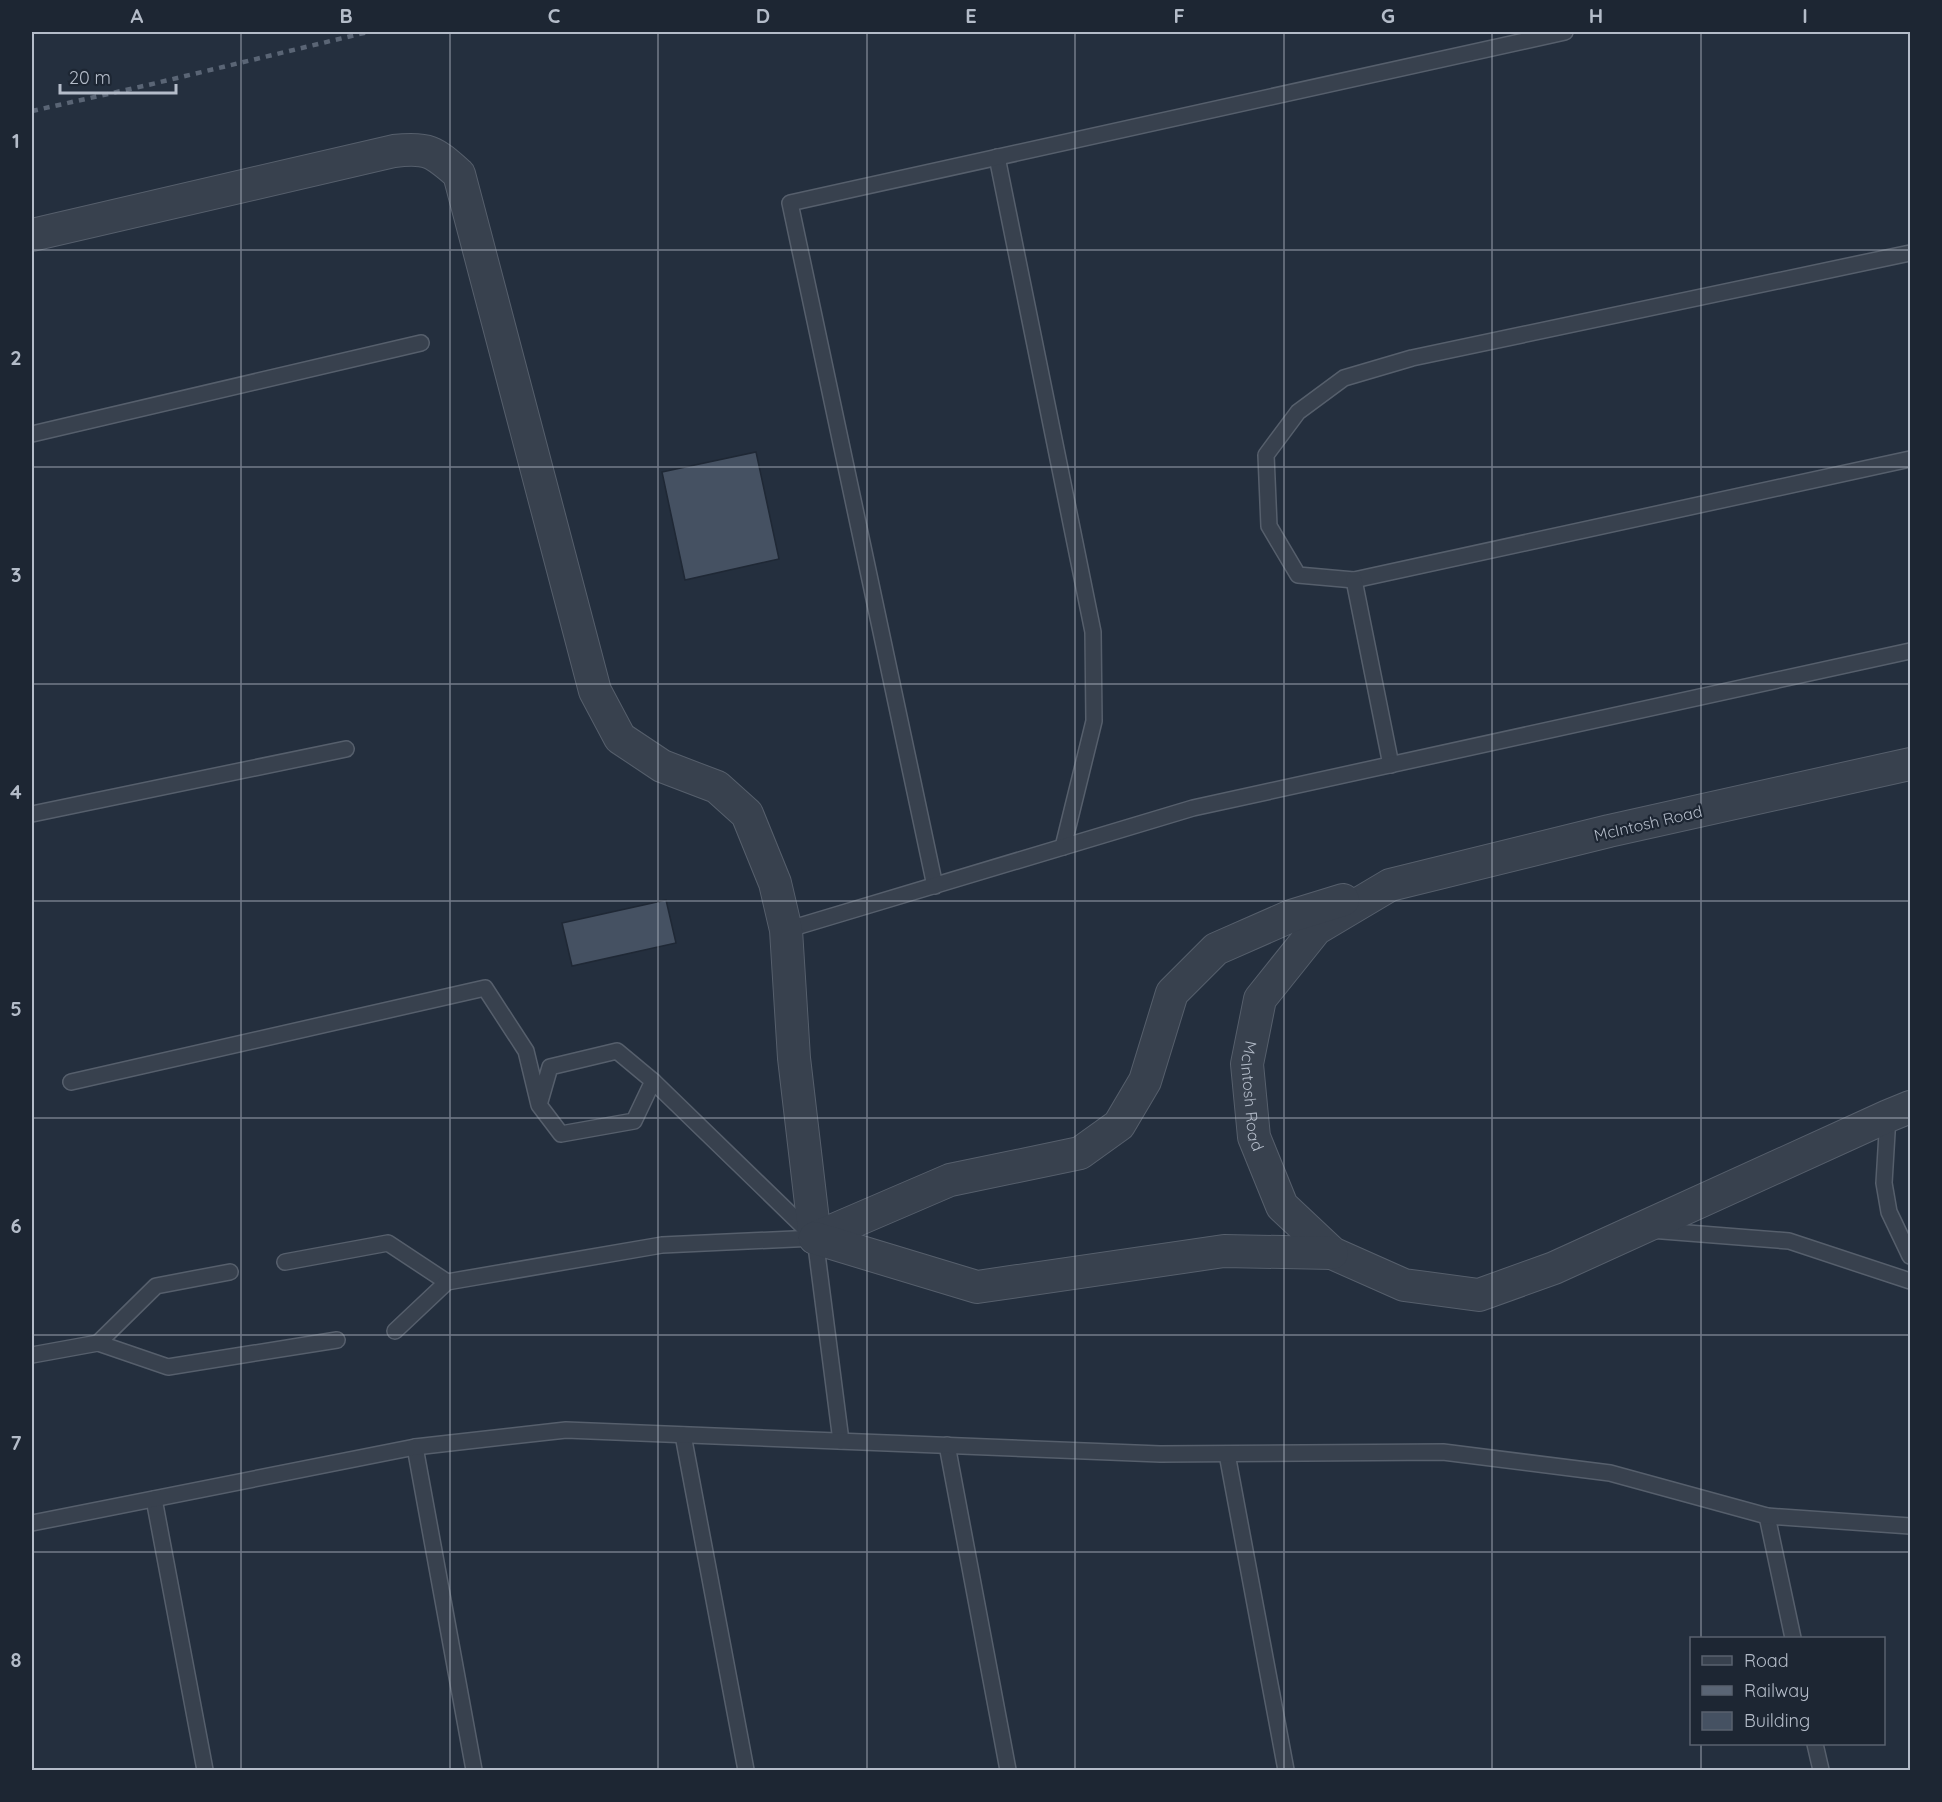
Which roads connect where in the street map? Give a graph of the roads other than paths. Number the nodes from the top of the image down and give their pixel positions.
1 (1564, 32) edge
2 (997, 157) junction
3 (32, 236) edge
4 (1911, 253) edge
5 (421, 343) dead end
6 (32, 434) edge
7 (1911, 459) edge
8 (1354, 580) junction
9 (1911, 651) edge
10 (346, 749) dead end
11 (1911, 764) edge
12 (1391, 765) junction
13 (32, 814) edge
14 (1063, 847) junction
15 (935, 885) junction
16 (1390, 885) junction
17 (786, 930) junction
18 (653, 1081) junction
19 (71, 1082) dead end
20 (539, 1105) junction
21 (1899, 1112) edge
22 (1638, 1229) junction
23 (816, 1238) junction
24 (1332, 1253) junction
25 (1911, 1256) edge
26 (285, 1262) dead end
27 (230, 1272) dead end
28 (1911, 1281) edge
29 (447, 1282) junction
30 (394, 1331) dead end
31 (337, 1340) dead end
32 (98, 1343) junction
33 (32, 1355) edge
34 (683, 1435) junction
35 (841, 1441) junction
36 (947, 1445) junction
37 (414, 1447) junction
38 (1227, 1454) junction
39 (154, 1499) junction
40 (1767, 1516) junction
41 (32, 1523) edge
42 (1911, 1526) edge
43 (1793, 1637) edge
44 (1815, 1745) edge
45 (205, 1770) edge
46 (474, 1770) edge
47 (746, 1770) edge
48 (1008, 1770) edge
49 (1286, 1770) edge
50 (1821, 1770) edge

1 - 2 lane
2 - 14 lane
2 - 15 lane
3 - 17 street
4 - 8 lane
5 - 6 lane
7 - 8 lane
8 - 12 lane
9 - 12 lane
10 - 13 lane
11 - 16 street, McIntosh Road
12 - 14 lane
14 - 15 lane
15 - 17 lane
16 - 23 street
16 - 24 street, McIntosh Road
17 - 23 street
18 - 20 lane
18 - 20 lane
18 - 23 lane
19 - 20 lane
21 - 22 street, McIntosh Road
21 - 25 lane
22 - 24 street, McIntosh Road
22 - 28 lane
23 - 24 street
23 - 29 lane
23 - 35 lane
26 - 29 lane
27 - 32 lane
29 - 30 lane
31 - 32 lane
32 - 33 lane
34 - 35 lane
34 - 37 lane
34 - 47 lane
35 - 36 lane
36 - 38 lane
36 - 48 lane
37 - 39 lane
37 - 46 lane
38 - 40 lane
38 - 49 lane
39 - 41 lane
39 - 45 lane
40 - 42 lane
40 - 43 lane
44 - 50 lane

